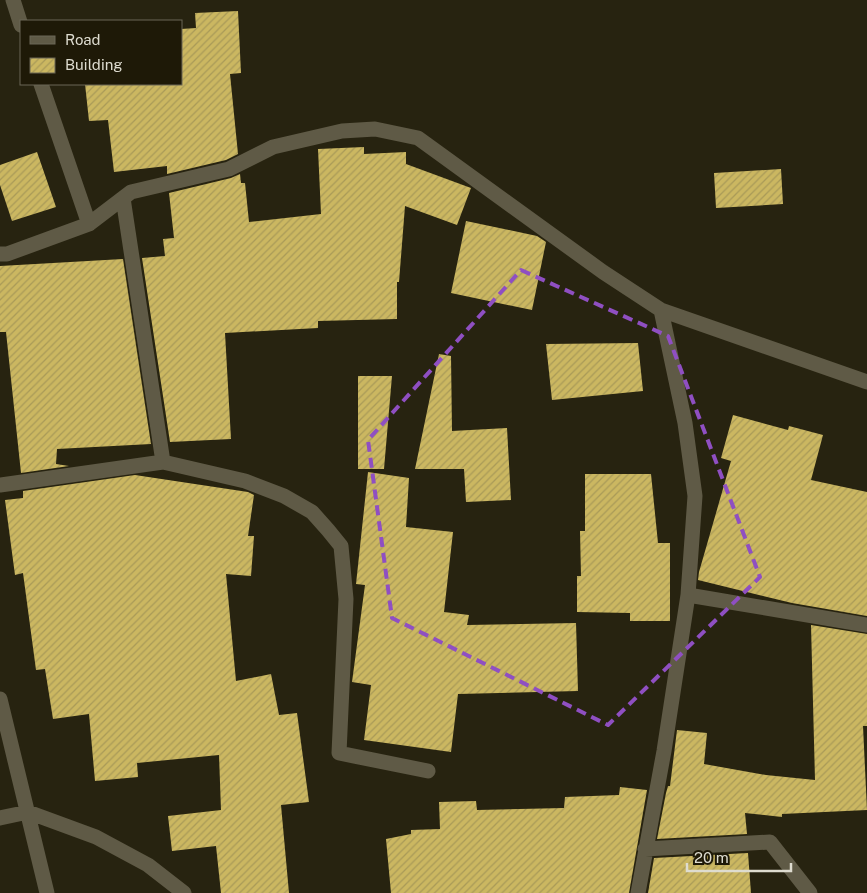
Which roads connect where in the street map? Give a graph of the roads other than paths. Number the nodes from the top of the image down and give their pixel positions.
1 (13, 0) edge
2 (20, 22) edge
3 (41, 85) edge
4 (124, 198) junction
5 (89, 224) junction
6 (0, 254) edge
7 (661, 310) junction
8 (867, 382) edge
9 (163, 462) junction
10 (0, 485) edge
11 (688, 596) junction
12 (867, 625) edge
13 (0, 698) edge
14 (428, 771) dead end
15 (28, 812) junction
16 (0, 818) edge
17 (645, 849) junction
18 (47, 893) edge
19 (184, 893) edge
20 (638, 893) edge
21 (810, 893) edge

1 - 2 street
3 - 5 street
4 - 5 street
4 - 7 street
4 - 9 street
5 - 6 street
7 - 8 street
7 - 11 street
9 - 10 street
9 - 14 street
11 - 12 street
11 - 17 street
13 - 15 street
15 - 16 street
15 - 18 street
15 - 19 street
17 - 20 street
17 - 21 street

